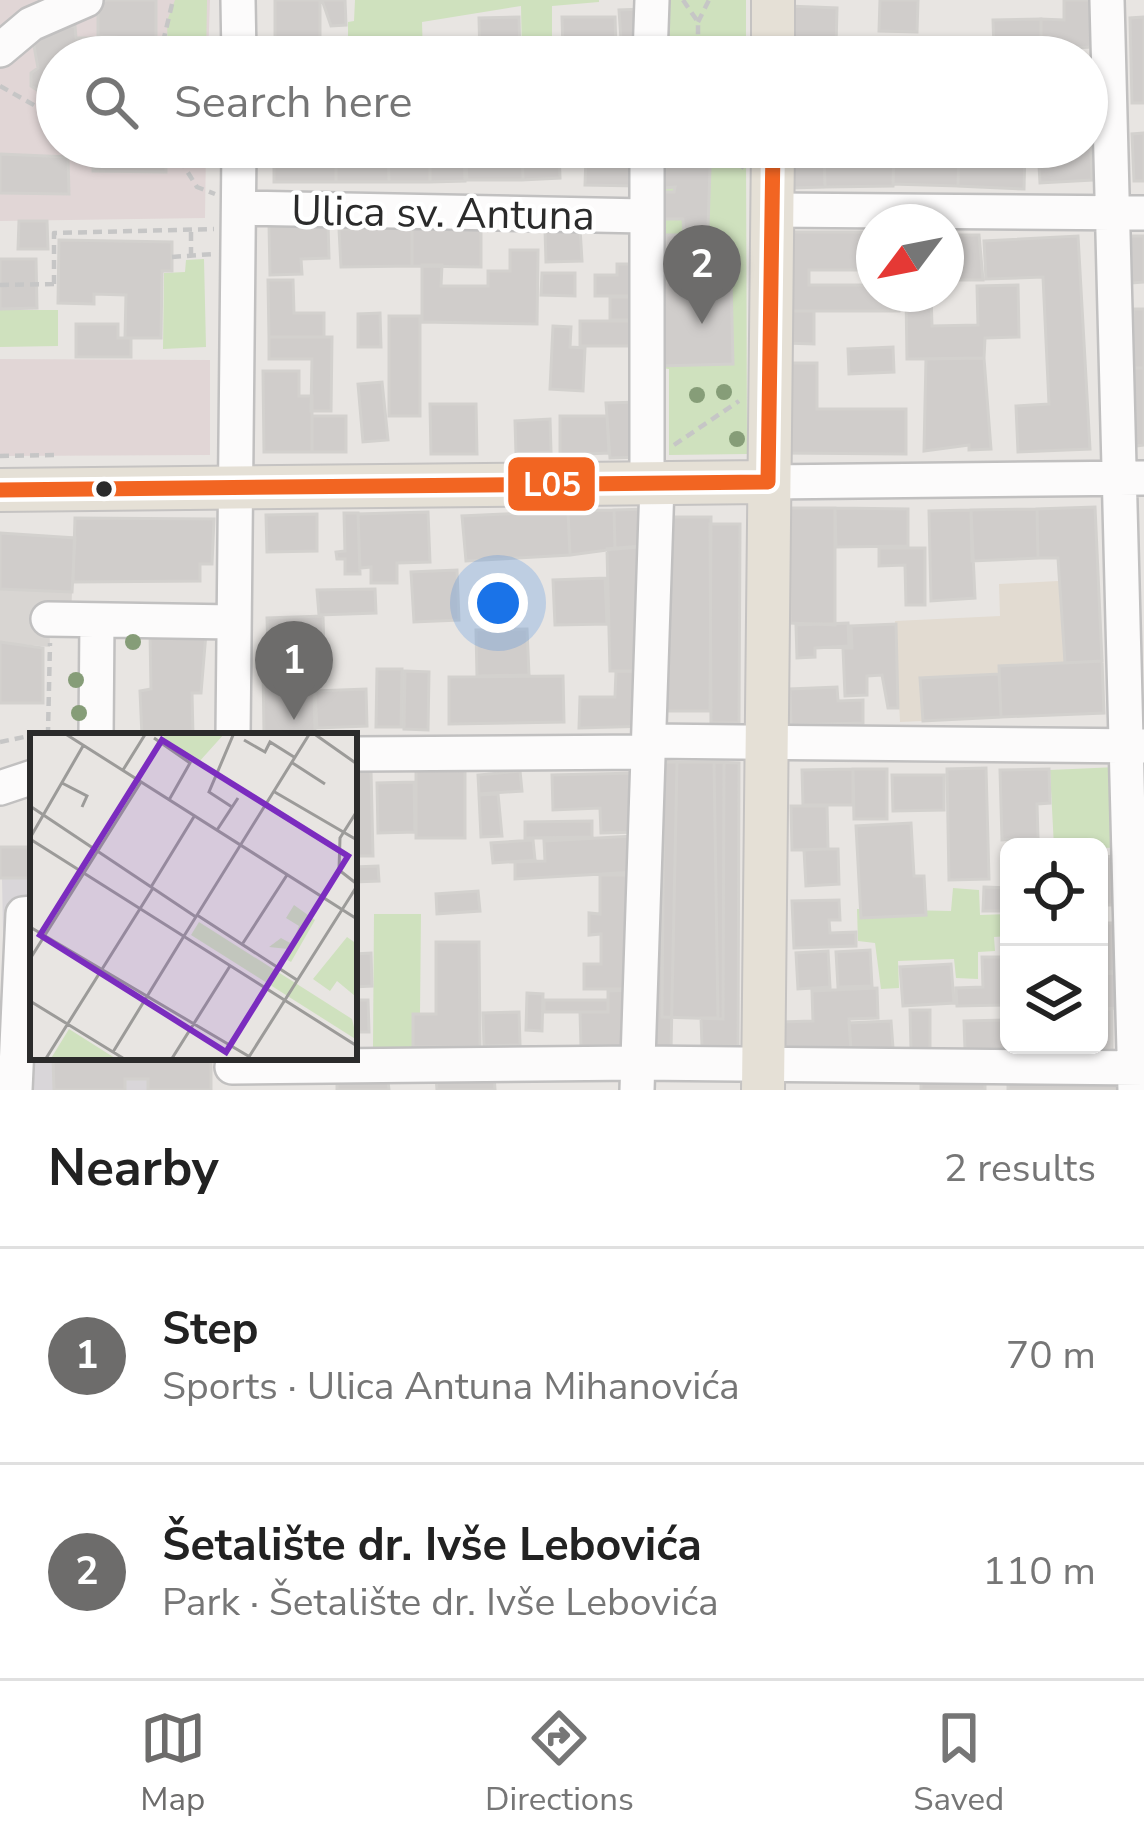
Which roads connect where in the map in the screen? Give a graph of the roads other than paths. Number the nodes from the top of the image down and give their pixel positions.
1 (86, 0) edge
2 (238, 0) edge
3 (652, 0) edge
4 (773, 0) edge
5 (1107, 0) edge
6 (239, 36) edge
7 (651, 36) edge
8 (773, 36) edge
9 (0, 50) edge
10 (235, 168) edge
11 (647, 168) edge
12 (755, 168) edge
13 (228, 210) junction
14 (772, 210) junction
15 (1129, 213) edge
16 (645, 216) junction
17 (651, 475) junction
18 (1131, 478) edge
19 (768, 482) junction
20 (234, 484) junction
21 (0, 490) edge
22 (1132, 565) edge
23 (48, 619) road end
24 (98, 620) junction
25 (234, 622) junction
26 (96, 733) edge
27 (233, 733) edge
28 (768, 742) junction
29 (1135, 746) edge
30 (648, 747) junction
31 (357, 754) edge
32 (30, 778) edge
33 (0, 788) edge
34 (30, 914) edge
35 (232, 1071) edge
36 (637, 1076) edge
37 (1138, 1076) edge
38 (763, 1078) edge
39 (15, 1090) edge

1 - 9 street
2 - 6 street
3 - 7 street
4 - 8 main road
5 - 15 street
10 - 13 street
11 - 16 street
12 - 14 main road
13 - 16 street, Ulica sv. Antuna
13 - 20 street
14 - 15 street
14 - 19 main road
15 - 18 street
16 - 17 street
17 - 19 main road
17 - 20 main road
17 - 30 street
18 - 19 street
18 - 22 street
19 - 28 main road
20 - 21 main road
20 - 25 street
22 - 29 street
23 - 24 street
24 - 25 street
24 - 26 street
25 - 27 street
28 - 29 street
28 - 30 street
28 - 38 main road
29 - 37 street
30 - 31 street
30 - 36 street
32 - 33 street
34 - 39 street
35 - 36 street
36 - 38 street
37 - 38 street

